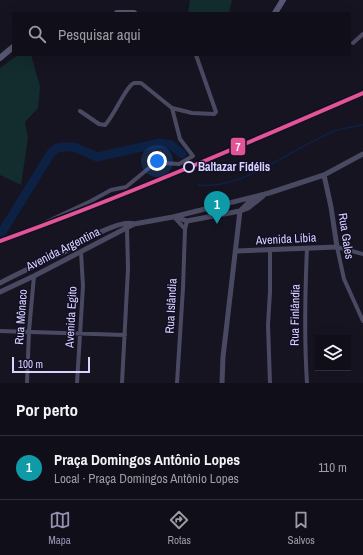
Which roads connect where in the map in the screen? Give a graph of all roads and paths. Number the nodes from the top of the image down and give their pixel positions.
1 (283, 0) edge
2 (276, 12) edge
3 (363, 34) edge
4 (353, 43) dead end
5 (12, 48) edge
6 (196, 56) edge
7 (0, 58) edge
8 (172, 108) junction
9 (80, 111) dead end
10 (363, 154) edge
11 (324, 175) junction
12 (269, 193) junction
13 (255, 197) junction
14 (240, 211) junction
15 (173, 217) junction
16 (187, 221) junction
17 (134, 224) junction
18 (40, 225) dead end
19 (127, 228) junction
20 (184, 229) junction
21 (96, 234) junction
22 (90, 237) junction
23 (100, 241) junction
24 (93, 245) junction
25 (337, 247) junction
26 (307, 248) junction
27 (236, 251) junction
28 (270, 251) junction
29 (81, 252) junction
30 (363, 254) edge
31 (34, 276) junction
32 (0, 283) edge
33 (0, 292) edge
34 (363, 321) edge
35 (0, 331) edge
36 (29, 331) junction
37 (79, 334) junction
38 (125, 335) junction
39 (27, 383) edge
40 (78, 383) edge
41 (122, 383) edge
42 (177, 383) edge
43 (222, 383) edge
44 (270, 383) edge
45 (307, 383) edge

1 - 2 main road
3 - 4 street
5 - 7 main road
6 - 8 street
8 - 9 street
8 - 18 street
10 - 11 street, Avenida Argentina
11 - 12 street, Avenida Argentina
11 - 25 street, Rua Gales
12 - 13 street, Avenida Argentina
12 - 14 street
13 - 14 street
13 - 15 street, Avenida Argentina
14 - 16 street
14 - 27 street
15 - 16 street
15 - 17 street, Avenida Argentina
15 - 20 street
16 - 20 street, Rua Islândia
17 - 19 street, Avenida Argentina
17 - 21 street, Avenida Argentina
19 - 23 street, Avenida Argentina
19 - 38 street
20 - 42 street, Rua Islândia
21 - 22 street, Avenida Argentina
21 - 23 street
22 - 24 street
22 - 32 street, Avenida Argentina
23 - 24 street, Avenida Argentina
24 - 29 street, Avenida Argentina
25 - 26 street, Avenida Líbia
25 - 30 street
25 - 34 street, Rua Gales
26 - 28 street, Avenida Líbia
26 - 45 street, Rua Finlândia
27 - 28 street, Avenida Líbia
27 - 43 street
28 - 44 street
29 - 31 street, Avenida Argentina
29 - 37 street, Avenida Egito
31 - 33 street, Avenida Argentina
31 - 36 street, Rua Mônaco
35 - 36 street
36 - 37 street
36 - 39 street, Rua Mônaco
37 - 38 street
37 - 40 street, Avenida Egito
38 - 41 street

